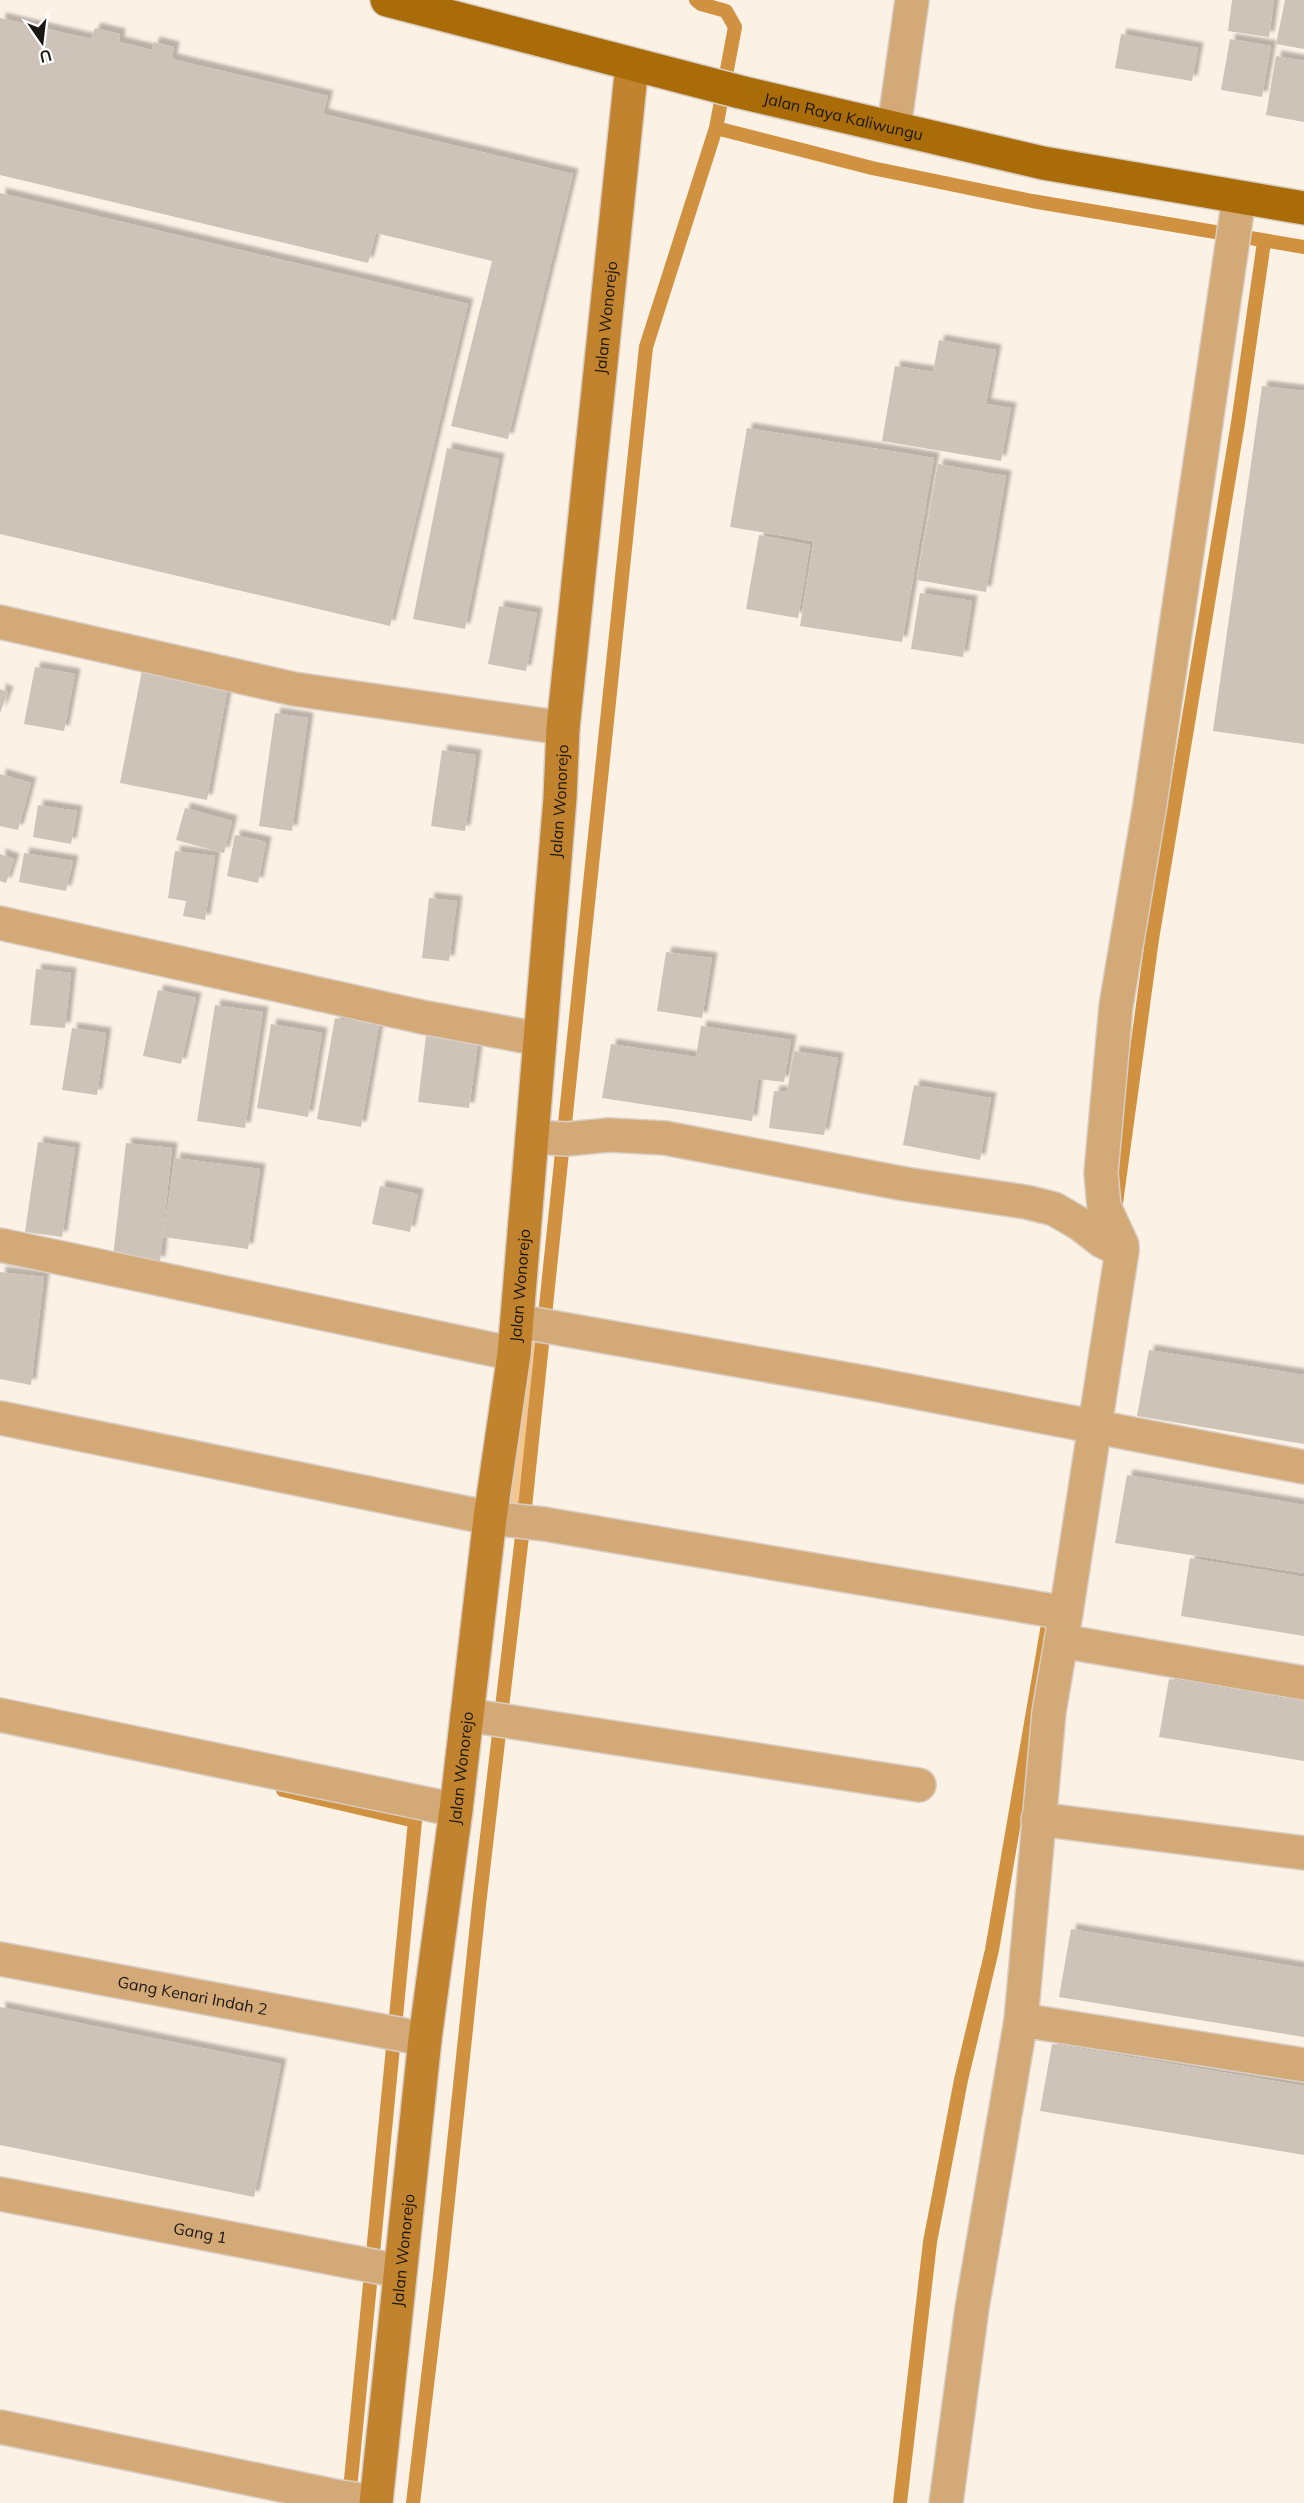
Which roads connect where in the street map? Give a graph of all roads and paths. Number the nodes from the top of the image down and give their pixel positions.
1 (387, 0) edge
2 (912, 0) edge
3 (426, 4) edge
4 (632, 65) junction
5 (894, 128) junction
6 (1304, 208) edge
7 (1237, 209) junction
8 (0, 622) edge
9 (563, 729) junction
10 (0, 922) edge
11 (539, 1039) junction
12 (549, 1138) junction
13 (0, 1245) edge
14 (1114, 1245) junction
15 (541, 1325) junction
16 (514, 1354) junction
17 (0, 1418) edge
18 (1089, 1424) junction
19 (1304, 1467) edge
20 (515, 1521) junction
21 (1058, 1619) junction
22 (1304, 1683) edge
23 (0, 1715) edge
24 (492, 1719) junction
25 (919, 1785) dead end
26 (456, 1810) junction
27 (1038, 1819) junction
28 (1304, 1853) edge
29 (0, 1959) edge
30 (1021, 2020) junction
31 (406, 2036) junction
32 (1304, 2065) edge
33 (0, 2194) edge
34 (383, 2269) junction
35 (0, 2427) edge
36 (361, 2500) edge
37 (946, 2503) edge

1 - 3 main road, Jalan Raya Kaliwungu
2 - 5 street
3 - 4 main road, Jalan Raya Kaliwungu
4 - 5 main road, Jalan Raya Kaliwungu
4 - 9 street, Jalan Wonorejo
5 - 7 main road, Jalan Raya Kaliwungu
6 - 7 main road, Jalan Raya Kaliwungu
7 - 14 street
8 - 9 street
9 - 11 street, Jalan Wonorejo
10 - 11 street
11 - 12 street, Jalan Wonorejo
12 - 14 street
12 - 15 street, Jalan Wonorejo
13 - 16 street
14 - 18 street
15 - 16 street, Jalan Wonorejo
15 - 18 street
16 - 20 street, Jalan Wonorejo
17 - 20 street
18 - 19 street
18 - 21 street
20 - 21 street
20 - 24 street, Jalan Wonorejo
21 - 22 street
21 - 27 street
23 - 26 street
24 - 25 street
24 - 26 street, Jalan Wonorejo
26 - 31 street, Jalan Wonorejo
27 - 28 street
27 - 30 street
29 - 31 street, Gang Kenari Indah 2
30 - 32 street
30 - 37 street
31 - 34 street, Jalan Wonorejo
33 - 34 street, Gang 1
34 - 36 street, Jalan Wonorejo
35 - 36 street

